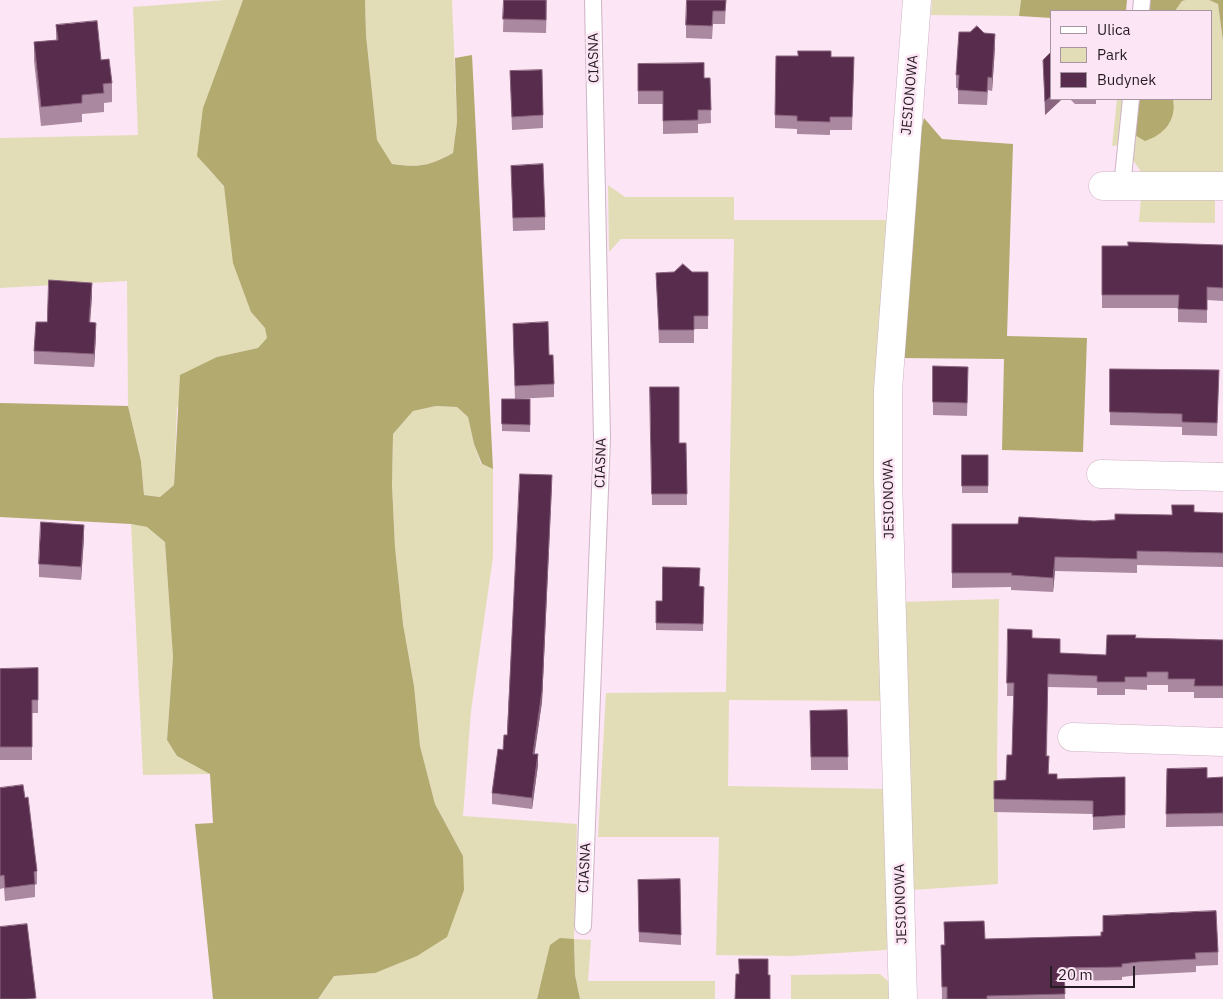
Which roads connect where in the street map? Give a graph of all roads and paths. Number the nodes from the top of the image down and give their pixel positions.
1 (593, 0) edge
2 (917, 0) edge
3 (1131, 100) edge
4 (1112, 186) joint
5 (1223, 186) edge
6 (1101, 474) dead end
7 (1223, 478) edge
8 (1072, 738) dead end
9 (1223, 742) edge
10 (582, 926) dead end
11 (902, 999) edge

1 - 10 lane, CIASNA
2 - 11 street, JESIONOWA
3 - 4 lane
4 - 5 street
6 - 7 street
8 - 9 street

